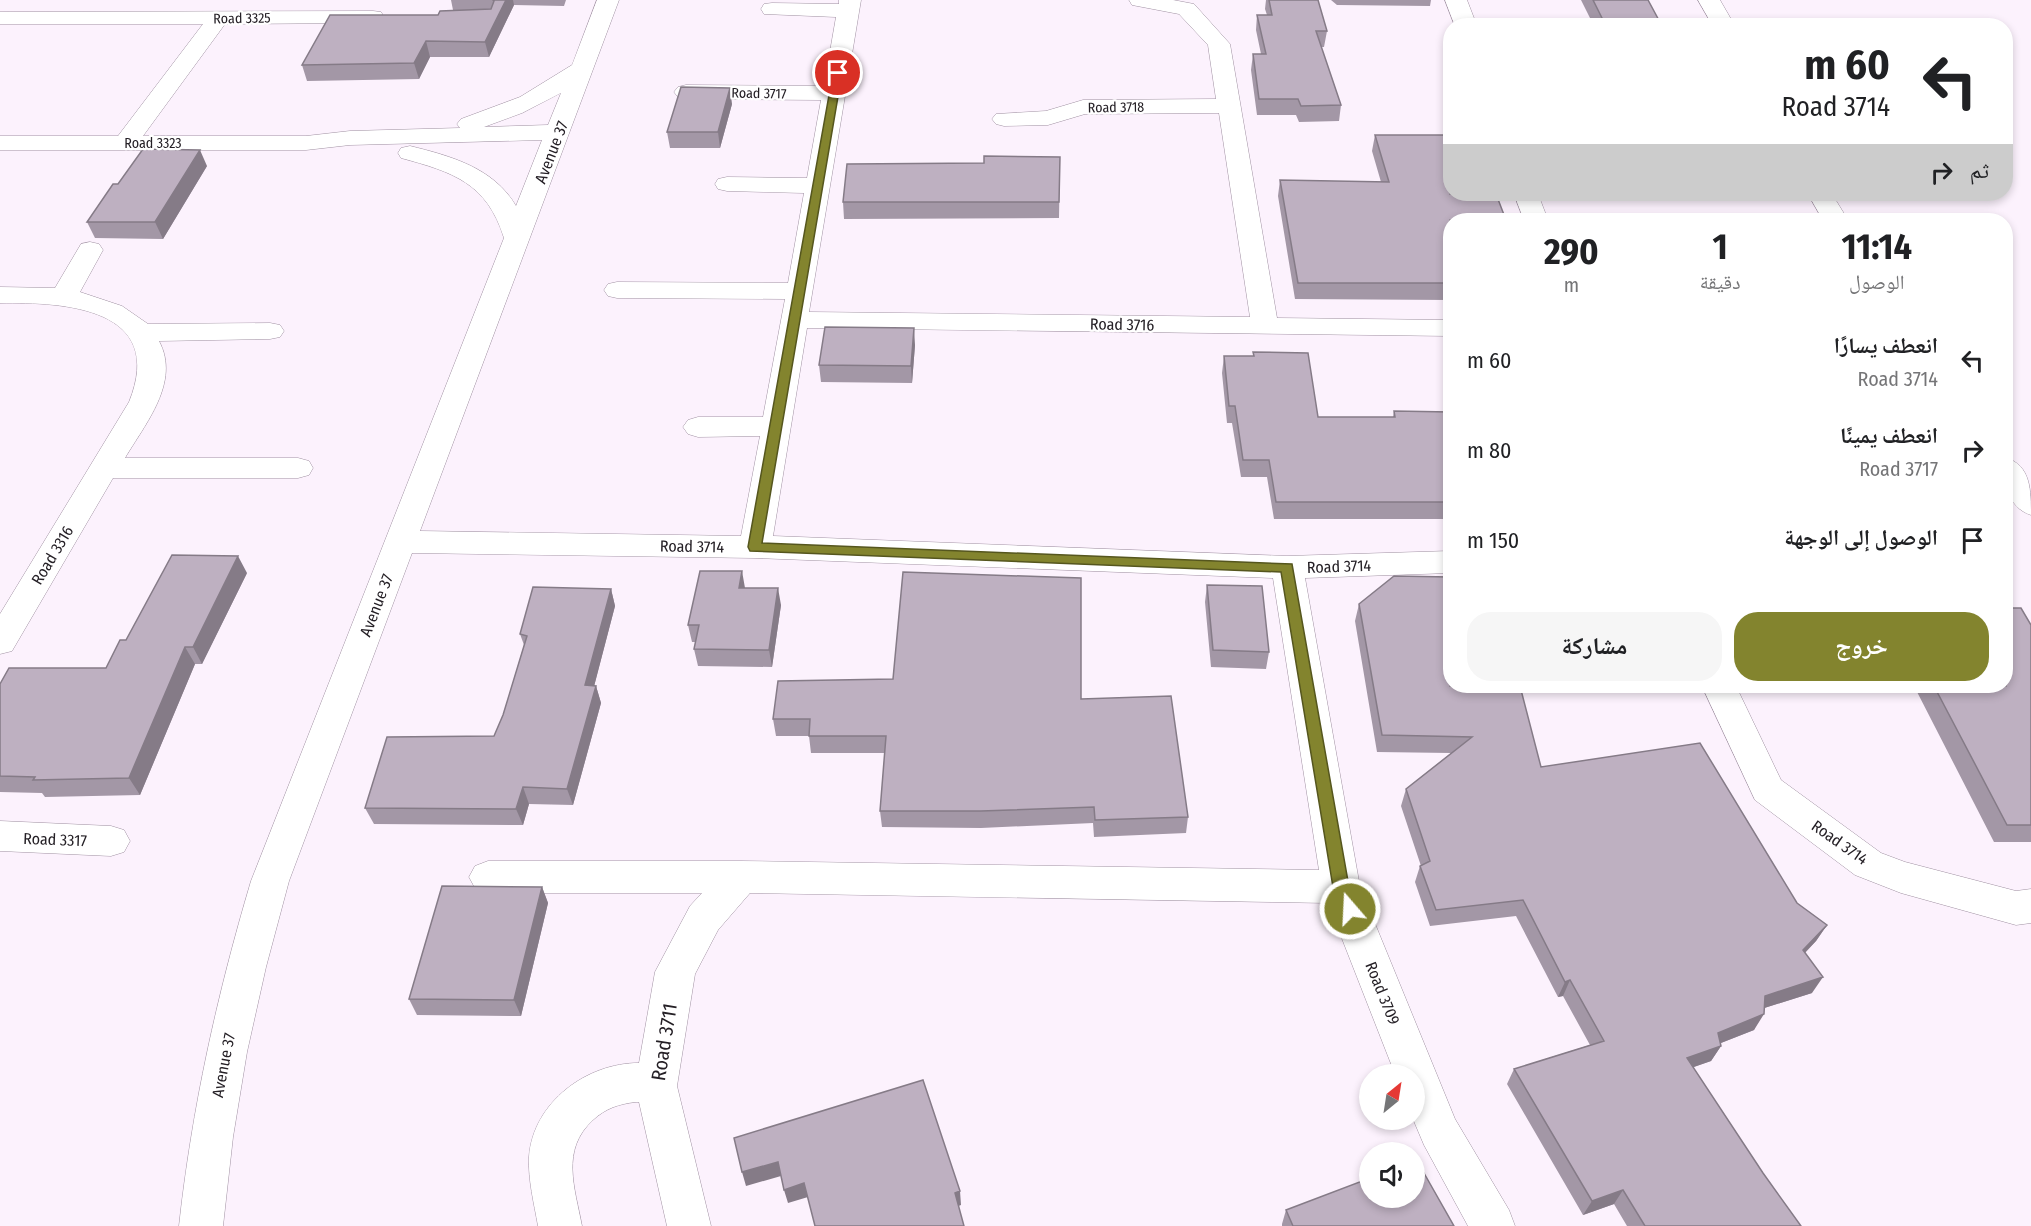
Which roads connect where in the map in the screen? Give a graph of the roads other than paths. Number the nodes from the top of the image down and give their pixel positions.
1 (608, 0) edge
2 (1140, 0) edge
3 (1456, 0) edge
4 (1709, 0) edge
5 (849, 5) edge
6 (772, 9) dead end
7 (380, 11) edge
8 (0, 18) edge
9 (1463, 18) edge
10 (1719, 18) edge
11 (218, 19) junction
12 (582, 68) junction
13 (685, 92) edge
14 (834, 93) junction
15 (1229, 106) junction
16 (1004, 119) dead end
17 (0, 143) edge
18 (125, 143) junction
19 (554, 143) junction
20 (417, 144) junction
21 (727, 184) dead end
22 (818, 186) junction
23 (517, 239) junction
24 (90, 250) dead end
25 (617, 290) dead end
26 (799, 291) junction
27 (0, 295) edge
28 (64, 297) junction
29 (794, 320) junction
30 (1264, 326) junction
31 (1443, 328) edge
32 (270, 331) dead end
33 (141, 333) junction
34 (775, 426) junction
35 (698, 427) dead end
36 (104, 468) junction
37 (298, 468) dead end
38 (2013, 478) edge
39 (2031, 504) edge
40 (400, 542) junction
41 (755, 547) junction
42 (1443, 562) edge
43 (1287, 567) junction
44 (0, 642) edge
45 (1722, 693) edge
46 (0, 837) edge
47 (111, 841) dead end
48 (488, 877) dead end
49 (741, 877) junction
50 (1341, 887) junction
51 (2026, 914) edge
52 (656, 1086) junction
53 (201, 1226) edge
54 (560, 1226) edge
55 (689, 1226) edge
56 (1493, 1226) edge

1 - 12 street, Avenue 37
2 - 15 street
3 - 9 street
4 - 10 street
5 - 6 street
5 - 14 street
7 - 11 street, Road 3325
8 - 11 street, Road 3325
11 - 18 street
12 - 19 street, Avenue 37
12 - 20 street, Road 3323
13 - 14 street, Road 3717
14 - 22 street
15 - 16 street, Road 3718
15 - 30 street
17 - 18 street, Road 3323
18 - 20 street, Road 3323
19 - 20 street, Road 3323
19 - 23 street, Avenue 37
20 - 23 street, Road 3323
21 - 22 street
22 - 26 street
23 - 40 street, Avenue 37
24 - 28 street
25 - 26 street
26 - 29 street
27 - 28 street
28 - 33 street
29 - 30 street, Road 3716
29 - 34 street
30 - 31 street, Road 3716
32 - 33 street
33 - 36 street, Road 3316
34 - 35 street
34 - 41 street
36 - 37 street
36 - 44 street, Road 3316
38 - 39 street
40 - 41 street, Road 3714
40 - 53 street, Avenue 37
41 - 43 street, Road 3714
42 - 43 street, Road 3714
43 - 50 street, Road 3709
45 - 51 street, Road 3714
46 - 47 street, Road 3317
48 - 49 street
49 - 50 street
49 - 52 street, Road 3711
50 - 56 street, Road 3709
52 - 54 street
52 - 55 street, Road 3711

